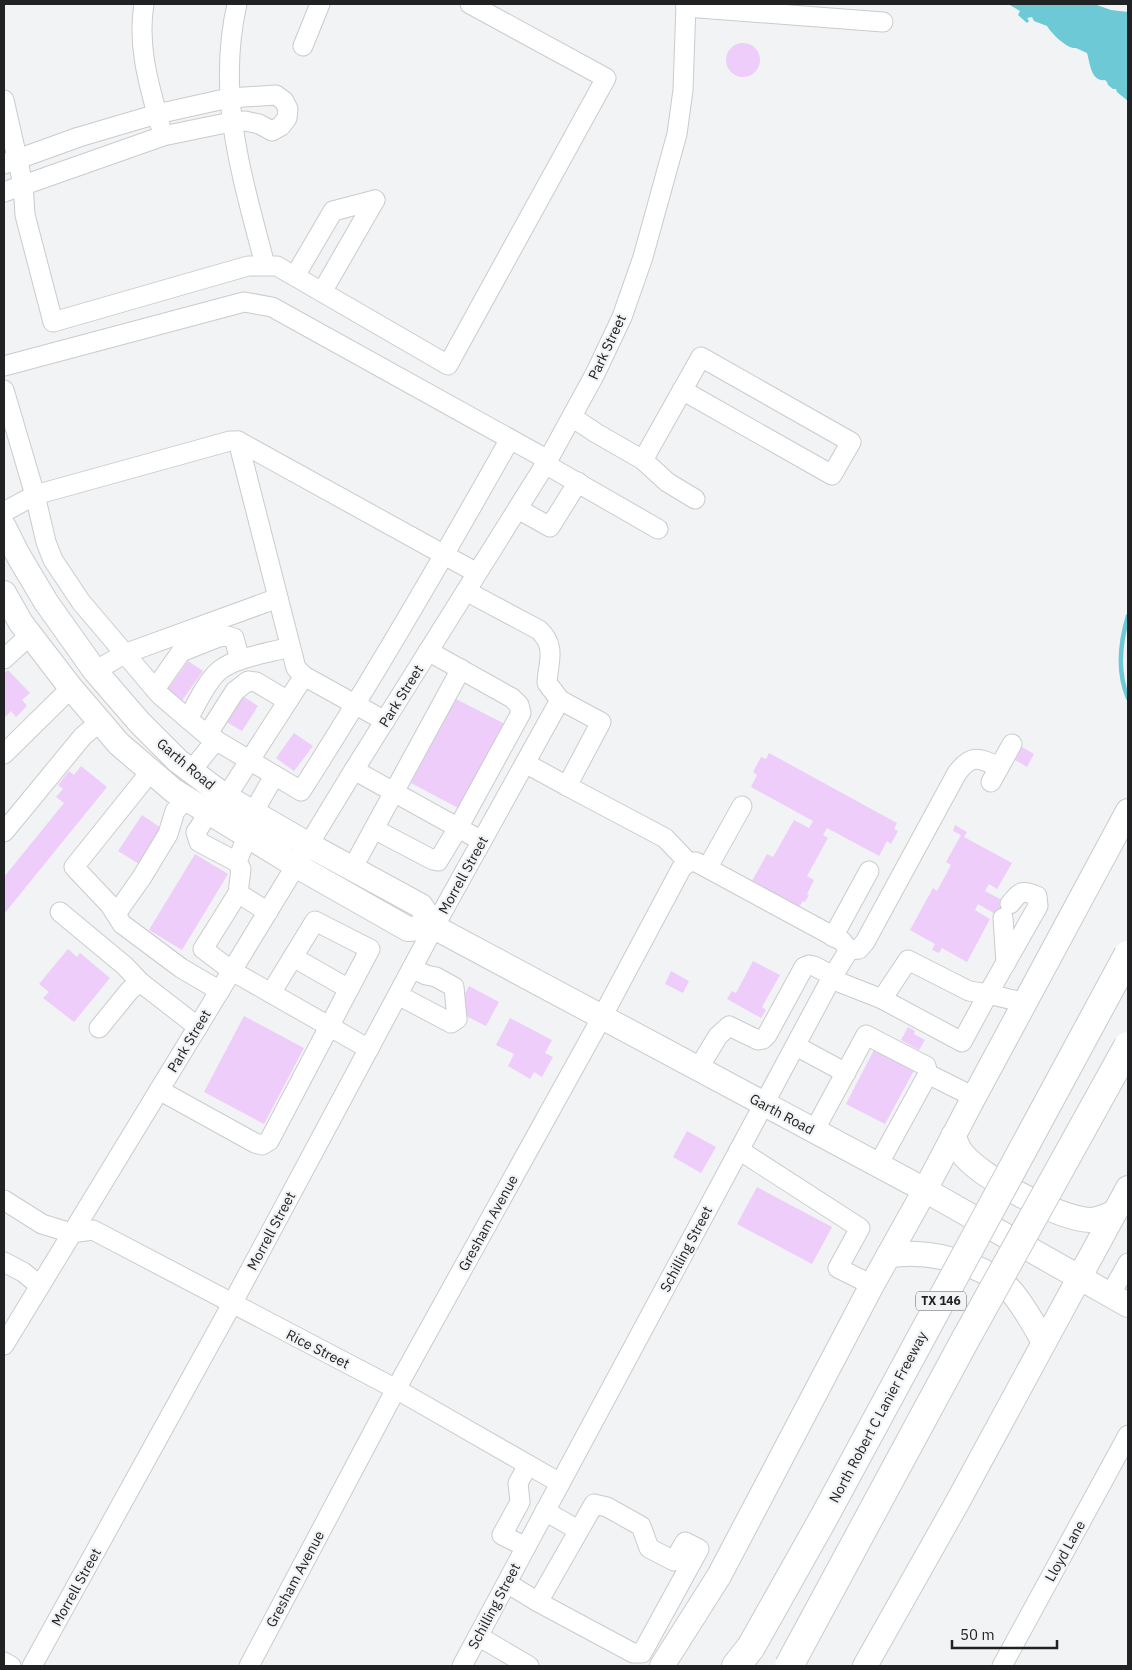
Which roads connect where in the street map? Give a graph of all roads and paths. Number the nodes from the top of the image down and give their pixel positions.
1 (144, 4) edge
2 (237, 4) edge
3 (320, 4) edge
4 (470, 4) edge
5 (686, 5) edge
6 (883, 22) dead end
7 (302, 46) dead end
8 (229, 98) junction
9 (4, 100) edge
10 (156, 114) junction
11 (231, 122) junction
12 (163, 136) junction
13 (11, 161) edge
14 (23, 184) junction
15 (4, 192) edge
16 (264, 265) junction
17 (295, 276) junction
18 (322, 292) junction
19 (4, 366) edge
20 (4, 390) edge
21 (682, 390) junction
22 (572, 417) junction
23 (510, 439) junction
24 (238, 441) junction
25 (643, 460) junction
26 (547, 462) junction
27 (578, 482) junction
28 (35, 495) junction
29 (695, 499) dead end
30 (518, 509) junction
31 (4, 512) edge
32 (4, 527) edge
33 (658, 529) dead end
34 (444, 555) junction
35 (477, 573) junction
36 (466, 591) junction
37 (4, 593) edge
38 (278, 598) junction
39 (80, 602) junction
40 (58, 619) junction
41 (30, 635) junction
42 (290, 647) junction
43 (428, 651) junction
44 (124, 654) junction
45 (4, 659) edge
46 (240, 660) junction
47 (461, 669) junction
48 (95, 671) junction
49 (304, 676) junction
50 (70, 688) junction
51 (155, 689) junction
52 (560, 700) junction
53 (288, 701) junction
54 (356, 706) junction
55 (188, 719) junction
56 (385, 721) junction
57 (100, 722) junction
58 (212, 738) junction
59 (1012, 744) dead end
60 (4, 754) edge
61 (248, 761) junction
62 (525, 763) junction
63 (354, 770) junction
64 (151, 771) junction
65 (191, 771) junction
66 (274, 776) junction
67 (567, 786) junction
68 (394, 792) junction
69 (226, 797) junction
70 (186, 799) junction
71 (742, 806) dead end
72 (1128, 811) edge
73 (209, 813) junction
74 (253, 813) junction
75 (458, 828) junction
76 (374, 829) junction
77 (4, 832) edge
78 (247, 836) junction
79 (482, 841) junction
80 (309, 845) junction
81 (236, 862) junction
82 (688, 862) junction
83 (297, 866) junction
84 (708, 867) junction
85 (352, 869) junction
86 (869, 871) dead end
87 (238, 894) junction
88 (60, 912) dead end
89 (268, 912) junction
90 (116, 914) junction
91 (434, 927) junction
92 (834, 937) junction
93 (849, 950) junction
94 (1128, 955) edge
95 (293, 957) junction
96 (1006, 962) junction
97 (412, 968) junction
98 (232, 971) junction
99 (832, 978) junction
100 (140, 982) junction
101 (349, 989) junction
102 (220, 991) junction
103 (271, 993) junction
104 (398, 994) junction
105 (988, 994) junction
106 (882, 999) junction
107 (1026, 1003) junction
108 (602, 1017) junction
109 (330, 1026) junction
110 (198, 1027) junction
111 (100, 1028) dead end
112 (796, 1046) junction
113 (1128, 1046) edge
114 (369, 1048) junction
115 (698, 1069) junction
116 (846, 1073) junction
117 (928, 1074) junction
118 (160, 1090) junction
119 (974, 1097) junction
120 (764, 1104) junction
121 (814, 1131) junction
122 (953, 1136) junction
123 (739, 1150) junction
124 (878, 1165) junction
125 (1128, 1188) edge
126 (925, 1190) junction
127 (4, 1200) edge
128 (1115, 1212) junction
129 (71, 1233) junction
130 (889, 1255) junction
131 (4, 1262) edge
132 (1128, 1264) edge
133 (1080, 1278) junction
134 (39, 1285) junction
135 (872, 1285) junction
136 (1119, 1300) edge
137 (232, 1304) junction
138 (1044, 1342) junction
139 (4, 1345) edge
140 (396, 1389) junction
141 (1128, 1435) edge
142 (528, 1465) junction
143 (560, 1484) junction
144 (545, 1511) junction
145 (578, 1530) junction
146 (526, 1547) junction
147 (507, 1583) junction
148 (538, 1602) junction
149 (478, 1636) junction
150 (742, 1660) edge
151 (4, 1662) edge
152 (12, 1666) edge
153 (32, 1666) edge
154 (249, 1666) edge
155 (462, 1666) edge
156 (528, 1666) edge
157 (662, 1666) edge
158 (789, 1666) edge
159 (865, 1666) edge
160 (1002, 1666) edge

1 - 10 street
2 - 8 street
3 - 7 street
4 - 18 street
5 - 6 street
5 - 22 street, Park Street
8 - 10 street
8 - 11 street
8 - 11 street
9 - 13 street
10 - 12 street
10 - 13 street
11 - 12 street
11 - 16 street
12 - 14 street
13 - 14 street
14 - 15 street
14 - 16 street
16 - 17 street
17 - 18 street
17 - 18 street
19 - 23 street
20 - 28 street
21 - 21 street
21 - 25 street
22 - 25 street
22 - 26 street, Park Street
23 - 26 street
23 - 34 street
24 - 28 street
24 - 34 street
24 - 38 street
25 - 29 street
26 - 27 street
26 - 30 street, Park Street
27 - 30 street
27 - 33 street
28 - 31 street
28 - 39 street
30 - 35 street, Park Street
32 - 40 main road, Garth Road
34 - 35 street
34 - 54 street
35 - 36 street, Park Street
36 - 43 street, Park Street
36 - 52 street
37 - 41 main road, Garth Road
38 - 42 street
38 - 44 street
39 - 40 street
39 - 44 street
40 - 48 main road, Garth Road
41 - 45 street
41 - 50 main road, Garth Road
42 - 46 street
42 - 49 street
43 - 47 street
43 - 56 street, Park Street
44 - 48 street
44 - 51 street
46 - 51 street
46 - 55 street
47 - 68 street
47 - 75 street
48 - 50 main road
48 - 65 main road, Garth Road
49 - 53 street
49 - 54 street
50 - 57 main road, Garth Road
50 - 60 street
51 - 55 street
52 - 62 street, Morrell Street
52 - 67 street
53 - 58 street
53 - 61 street
54 - 56 street
54 - 66 street
55 - 58 street
56 - 63 street, Park Street
57 - 64 main road, Garth Road
57 - 77 street
58 - 61 street
58 - 65 street
59 - 93 street
61 - 66 street
61 - 69 street
62 - 67 street
62 - 79 street, Morrell Street
63 - 68 street
63 - 80 street, Park Street
64 - 70 main road, Garth Road
64 - 90 street
65 - 69 main road, Garth Road
66 - 74 street
67 - 82 street
68 - 75 street
68 - 76 street
69 - 74 main road, Garth Road
70 - 73 main road, Garth Road
70 - 90 street
71 - 84 street
72 - 107 main road
73 - 78 main road, Garth Road
73 - 81 street
74 - 80 main road, Garth Road
75 - 76 street
75 - 79 street
76 - 85 street
78 - 81 street
78 - 83 main road, Garth Road
79 - 91 street, Morrell Street
80 - 83 street, Park Street
80 - 85 main road, Garth Road
81 - 87 street
82 - 84 street
82 - 108 street, Gresham Avenue
83 - 89 street, Park Street
83 - 91 main road, Garth Road
84 - 92 street
85 - 91 main road, Garth Road
86 - 92 street
87 - 89 street
87 - 98 street
88 - 100 street
89 - 98 street, Park Street
90 - 102 street
91 - 97 street, Morrell Street
91 - 108 main road, Garth Road
92 - 93 street
93 - 99 street, Schilling Street
94 - 150 highway, North Robert C Lanier Freeway / TX 146, bridge
95 - 101 street
95 - 101 street
95 - 103 street
96 - 96 street
96 - 105 street
97 - 104 street, Morrell Street
97 - 104 street
98 - 102 street, Park Street
98 - 103 street
99 - 106 street
99 - 112 street, Schilling Street
99 - 115 street
100 - 110 street
100 - 111 street
101 - 109 street
102 - 110 street, Park Street
103 - 109 street
104 - 114 street, Morrell Street
105 - 106 street
105 - 106 street
105 - 107 street
107 - 119 main road
108 - 115 main road, Garth Road
108 - 140 street, Gresham Avenue
109 - 114 street
109 - 118 street
110 - 118 street, Park Street
112 - 116 street
112 - 120 street, Schilling Street
113 - 158 highway, TX 146, bridge
114 - 137 street, Morrell Street
115 - 120 main road, Garth Road
116 - 117 street
116 - 121 street
117 - 119 street
117 - 124 street
118 - 129 street, Park Street
119 - 122 main road
120 - 121 main road, Garth Road
120 - 123 street, Schilling Street
121 - 124 main road, Garth Road
122 - 126 main road
122 - 128 main road
123 - 135 street
123 - 143 street, Schilling Street
124 - 126 main road, Garth Road
125 - 128 main road
126 - 130 main road
126 - 133 main road, Garth Road
127 - 129 street
128 - 133 main road
129 - 134 street, Park Street
129 - 137 street, Rice Street
130 - 135 main road
130 - 138 main road
131 - 134 street
132 - 136 street
133 - 136 main road, Garth Road
133 - 138 main road
134 - 139 street, Park Street
135 - 157 main road
137 - 140 street, Rice Street
137 - 153 street, Morrell Street
138 - 159 main road
140 - 142 street, Rice Street
140 - 154 street, Gresham Avenue
141 - 160 street, Lloyd Lane
142 - 143 street, Rice Street
142 - 146 street
143 - 144 street, Schilling Street
144 - 145 street
144 - 146 street, Schilling Street
145 - 148 street
145 - 148 street
146 - 147 street, Schilling Street
147 - 148 street
147 - 149 street, Schilling Street
149 - 155 street, Schilling Street
149 - 156 street
151 - 152 street

